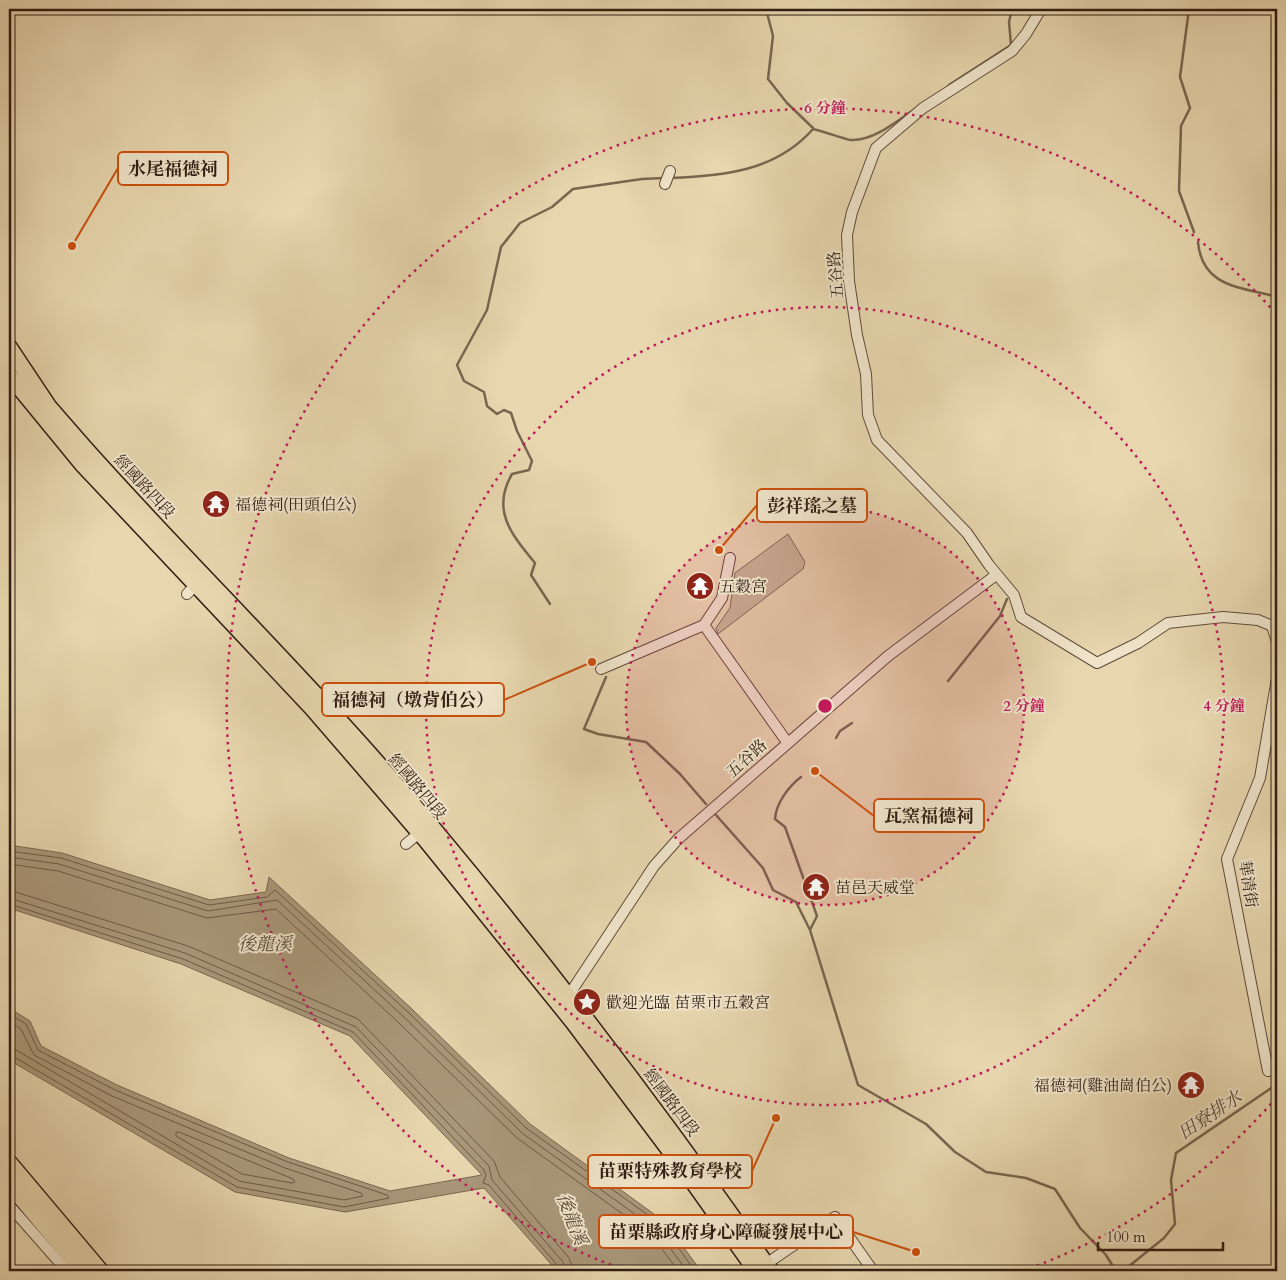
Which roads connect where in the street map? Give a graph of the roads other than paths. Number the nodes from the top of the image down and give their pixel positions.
1 (1041, 9) edge
2 (670, 171) dead end
3 (665, 184) dead end
4 (9, 348) edge
5 (9, 375) edge
6 (730, 558) dead end
7 (996, 575) junction
8 (196, 584) junction
9 (704, 625) junction
10 (1277, 642) edge
11 (601, 669) dead end
12 (1277, 678) edge
13 (788, 742) junction
14 (424, 829) junction
15 (406, 844) dead end
16 (565, 1001) junction
17 (1268, 1070) dead end
18 (9, 1163) edge
19 (9, 1183) edge
20 (9, 1205) edge
21 (764, 1269) edge
22 (67, 1271) edge
23 (83, 1271) edge
24 (100, 1271) edge
25 (873, 1271) edge

1 - 7 street, 五谷路
2 - 3 street
4 - 8 main road, 經國路四段
5 - 8 main road, 經國路四段
6 - 9 street
7 - 10 street, 五谷路
7 - 13 street, 五谷路
8 - 14 main road, 經國路四段
9 - 11 street
9 - 13 street
12 - 17 street, 華清街
13 - 16 street, 五谷路
14 - 15 street
14 - 16 main road, 經國路四段
16 - 21 main road, 經國路四段
18 - 24 highway
19 - 23 highway
20 - 22 street
21 - 25 street

